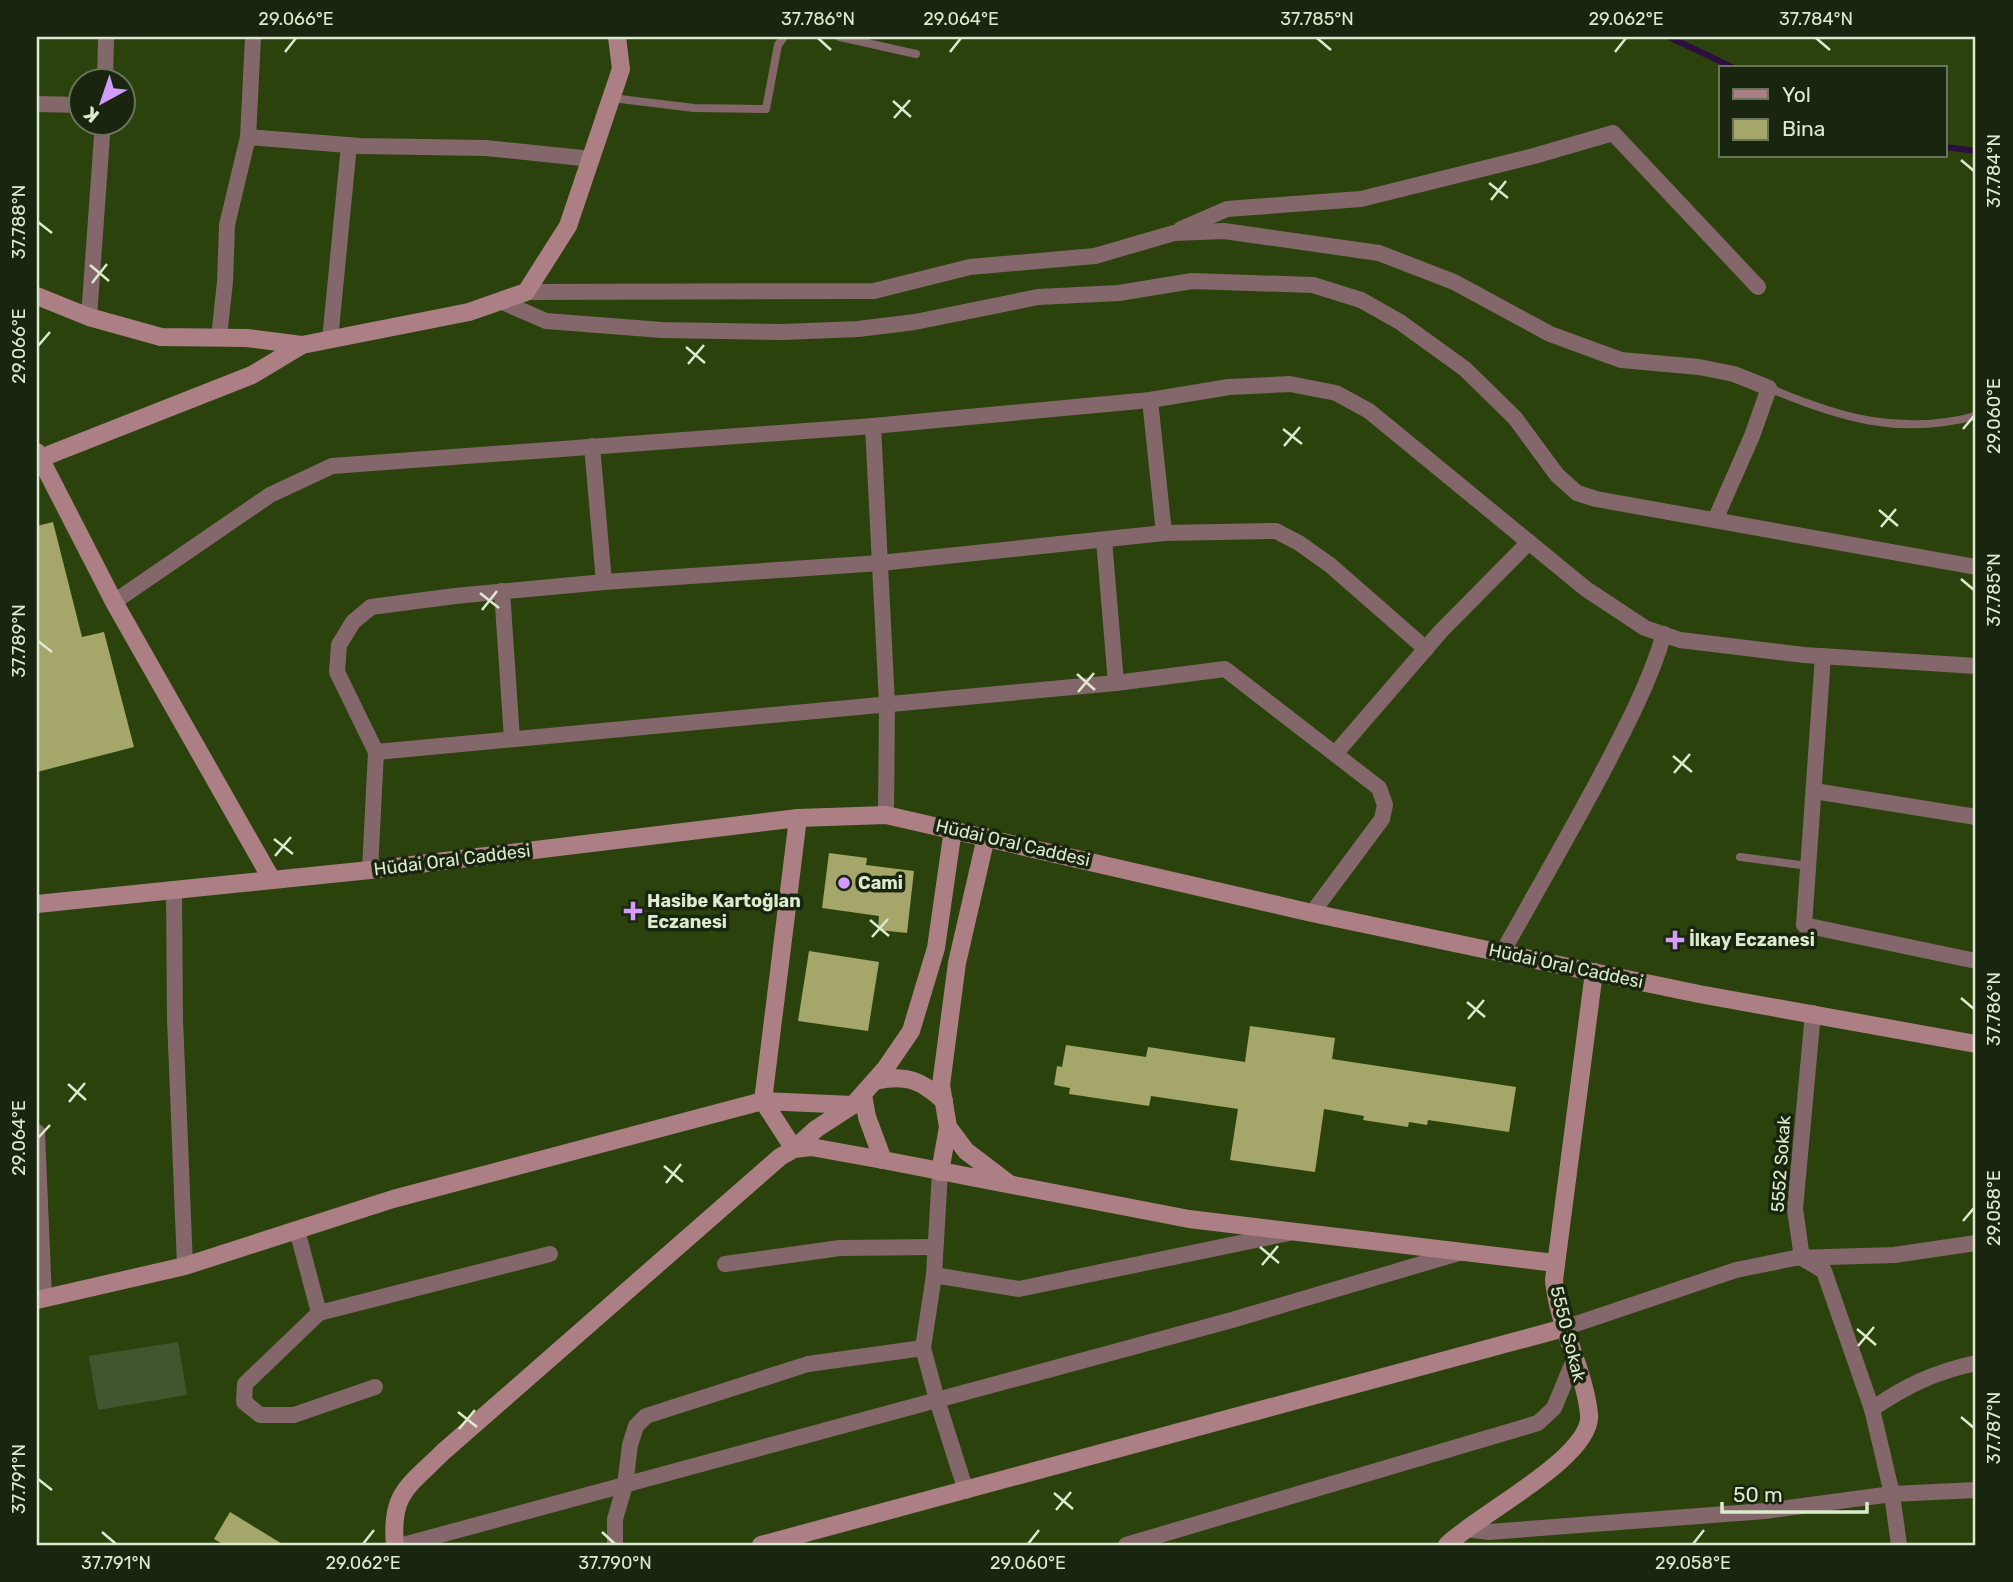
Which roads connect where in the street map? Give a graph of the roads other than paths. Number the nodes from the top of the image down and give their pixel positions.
1 (106, 37) edge
2 (253, 37) edge
3 (617, 37) edge
4 (784, 37) edge
5 (841, 37) edge
6 (916, 54) dead end
7 (105, 66) edge
8 (612, 98) junction
9 (37, 104) edge
10 (66, 105) edge
11 (102, 136) edge
12 (248, 136) junction
13 (349, 145) junction
14 (592, 159) junction
15 (1174, 233) junction
16 (1758, 287) dead end
17 (526, 292) junction
18 (37, 296) edge
19 (500, 301) junction
20 (89, 317) junction
21 (219, 337) junction
22 (330, 340) junction
23 (302, 345) junction
24 (1769, 388) junction
25 (1150, 400) junction
26 (1976, 416) edge
27 (873, 426) junction
28 (592, 446) junction
29 (38, 456) edge
30 (1715, 520) junction
31 (1164, 533) junction
32 (1104, 540) junction
33 (1529, 542) junction
34 (880, 563) junction
35 (1976, 567) edge
36 (604, 582) junction
37 (502, 591) junction
38 (114, 602) junction
39 (1664, 634) junction
40 (1426, 649) junction
41 (1823, 656) junction
42 (1976, 666) edge
43 (1116, 683) junction
44 (887, 704) junction
45 (512, 739) junction
46 (376, 752) junction
47 (1335, 754) junction
48 (1814, 791) junction
49 (886, 815) junction
50 (1976, 817) edge
51 (797, 818) junction
52 (953, 829) junction
53 (986, 837) junction
54 (1740, 857) dead end
55 (1808, 866) junction
56 (370, 870) junction
57 (272, 880) junction
58 (174, 889) junction
59 (37, 904) edge
60 (1312, 913) junction
61 (1502, 953) junction
62 (1976, 961) edge
63 (1594, 972) junction
64 (1813, 1013) junction
65 (1976, 1044) edge
66 (875, 1081) junction
67 (858, 1100) junction
68 (763, 1101) junction
69 (944, 1101) junction
70 (948, 1127) junction
71 (37, 1132) edge
72 (794, 1149) junction
73 (883, 1160) junction
74 (940, 1172) junction
75 (1010, 1185) junction
76 (39, 1212) edge
77 (297, 1230) junction
78 (1298, 1231) junction
79 (1976, 1244) edge
80 (935, 1247) junction
81 (1468, 1251) junction
82 (550, 1254) dead end
83 (1802, 1258) junction
84 (1555, 1263) junction
85 (725, 1264) dead end
86 (185, 1266) junction
87 (934, 1275) junction
88 (40, 1299) edge
89 (319, 1313) junction
90 (1564, 1328) junction
91 (923, 1348) junction
92 (1574, 1360) junction
93 (1976, 1363) edge
94 (375, 1387) dead end
95 (937, 1401) junction
96 (1872, 1409) junction
97 (625, 1485) junction
98 (1976, 1490) edge
99 (966, 1491) junction
100 (1892, 1494) junction
101 (1466, 1529) junction
102 (395, 1545) edge
103 (403, 1545) edge
104 (615, 1545) edge
105 (761, 1545) edge
106 (1126, 1545) edge
107 (1447, 1545) edge
108 (1899, 1545) edge

1 - 7 street
2 - 12 street
3 - 8 street
4 - 8 lane
5 - 6 lane
8 - 14 street
9 - 10 street
11 - 20 street
12 - 13 street
12 - 21 street
13 - 14 street
13 - 22 street
14 - 17 street
15 - 16 street
15 - 17 street
15 - 24 street
17 - 19 street
18 - 20 street
19 - 22 street
19 - 30 street
20 - 21 street
21 - 23 street
22 - 23 street
23 - 29 street
24 - 26 lane
24 - 30 street
25 - 27 street
25 - 31 street
25 - 33 street
27 - 28 street
27 - 34 street
28 - 36 street
28 - 38 street
29 - 38 street
30 - 35 street
31 - 32 street
31 - 40 street
32 - 34 street
32 - 43 street
33 - 39 street
33 - 40 street
34 - 36 street
34 - 44 street
36 - 37 street
37 - 45 street
37 - 46 street
38 - 57 street
39 - 41 street
39 - 61 street
40 - 47 street
41 - 42 street
41 - 48 street
43 - 44 street
43 - 47 street
44 - 45 street
44 - 49 street
45 - 46 street
46 - 56 street
47 - 60 street
48 - 50 street
48 - 55 street
49 - 51 street, Hüdai Oral Caddesi
49 - 52 street, Hüdai Oral Caddesi
51 - 56 street, Hüdai Oral Caddesi
51 - 68 street
52 - 53 street, Hüdai Oral Caddesi
52 - 66 street
53 - 60 street, Hüdai Oral Caddesi
53 - 69 street
54 - 55 lane
55 - 62 street
56 - 57 street, Hüdai Oral Caddesi
57 - 58 street, Hüdai Oral Caddesi
58 - 59 street, Hüdai Oral Caddesi
58 - 86 street
60 - 61 street, Hüdai Oral Caddesi
61 - 63 street, Hüdai Oral Caddesi
63 - 64 street, Hüdai Oral Caddesi
63 - 84 street, 5550 Sokak
64 - 65 street, Hüdai Oral Caddesi
64 - 83 street, 5552 Sokak
66 - 67 street
66 - 69 street
67 - 68 street
67 - 72 street
67 - 73 street
68 - 72 street
68 - 77 street
69 - 70 street
70 - 74 street
70 - 75 street
71 - 76 street
72 - 73 street
72 - 102 street
73 - 74 street
74 - 75 street
74 - 80 street
75 - 78 street
76 - 88 street
77 - 86 street
77 - 89 street
78 - 81 street
78 - 87 street
79 - 83 street
80 - 85 street
80 - 87 street
81 - 84 street
81 - 95 street
82 - 89 street
83 - 90 street
83 - 96 street
84 - 90 street, 5550 Sokak
86 - 88 street
87 - 91 street
89 - 94 street
90 - 92 street, 5550 Sokak
90 - 99 street
91 - 95 street
91 - 97 street
92 - 101 street, 5550 Sokak
92 - 106 street
93 - 96 street
95 - 97 street
95 - 99 street
96 - 100 street
97 - 103 street
97 - 104 street
98 - 100 street
99 - 105 street
100 - 101 street
100 - 108 street
101 - 107 street, 5550 Sokak

